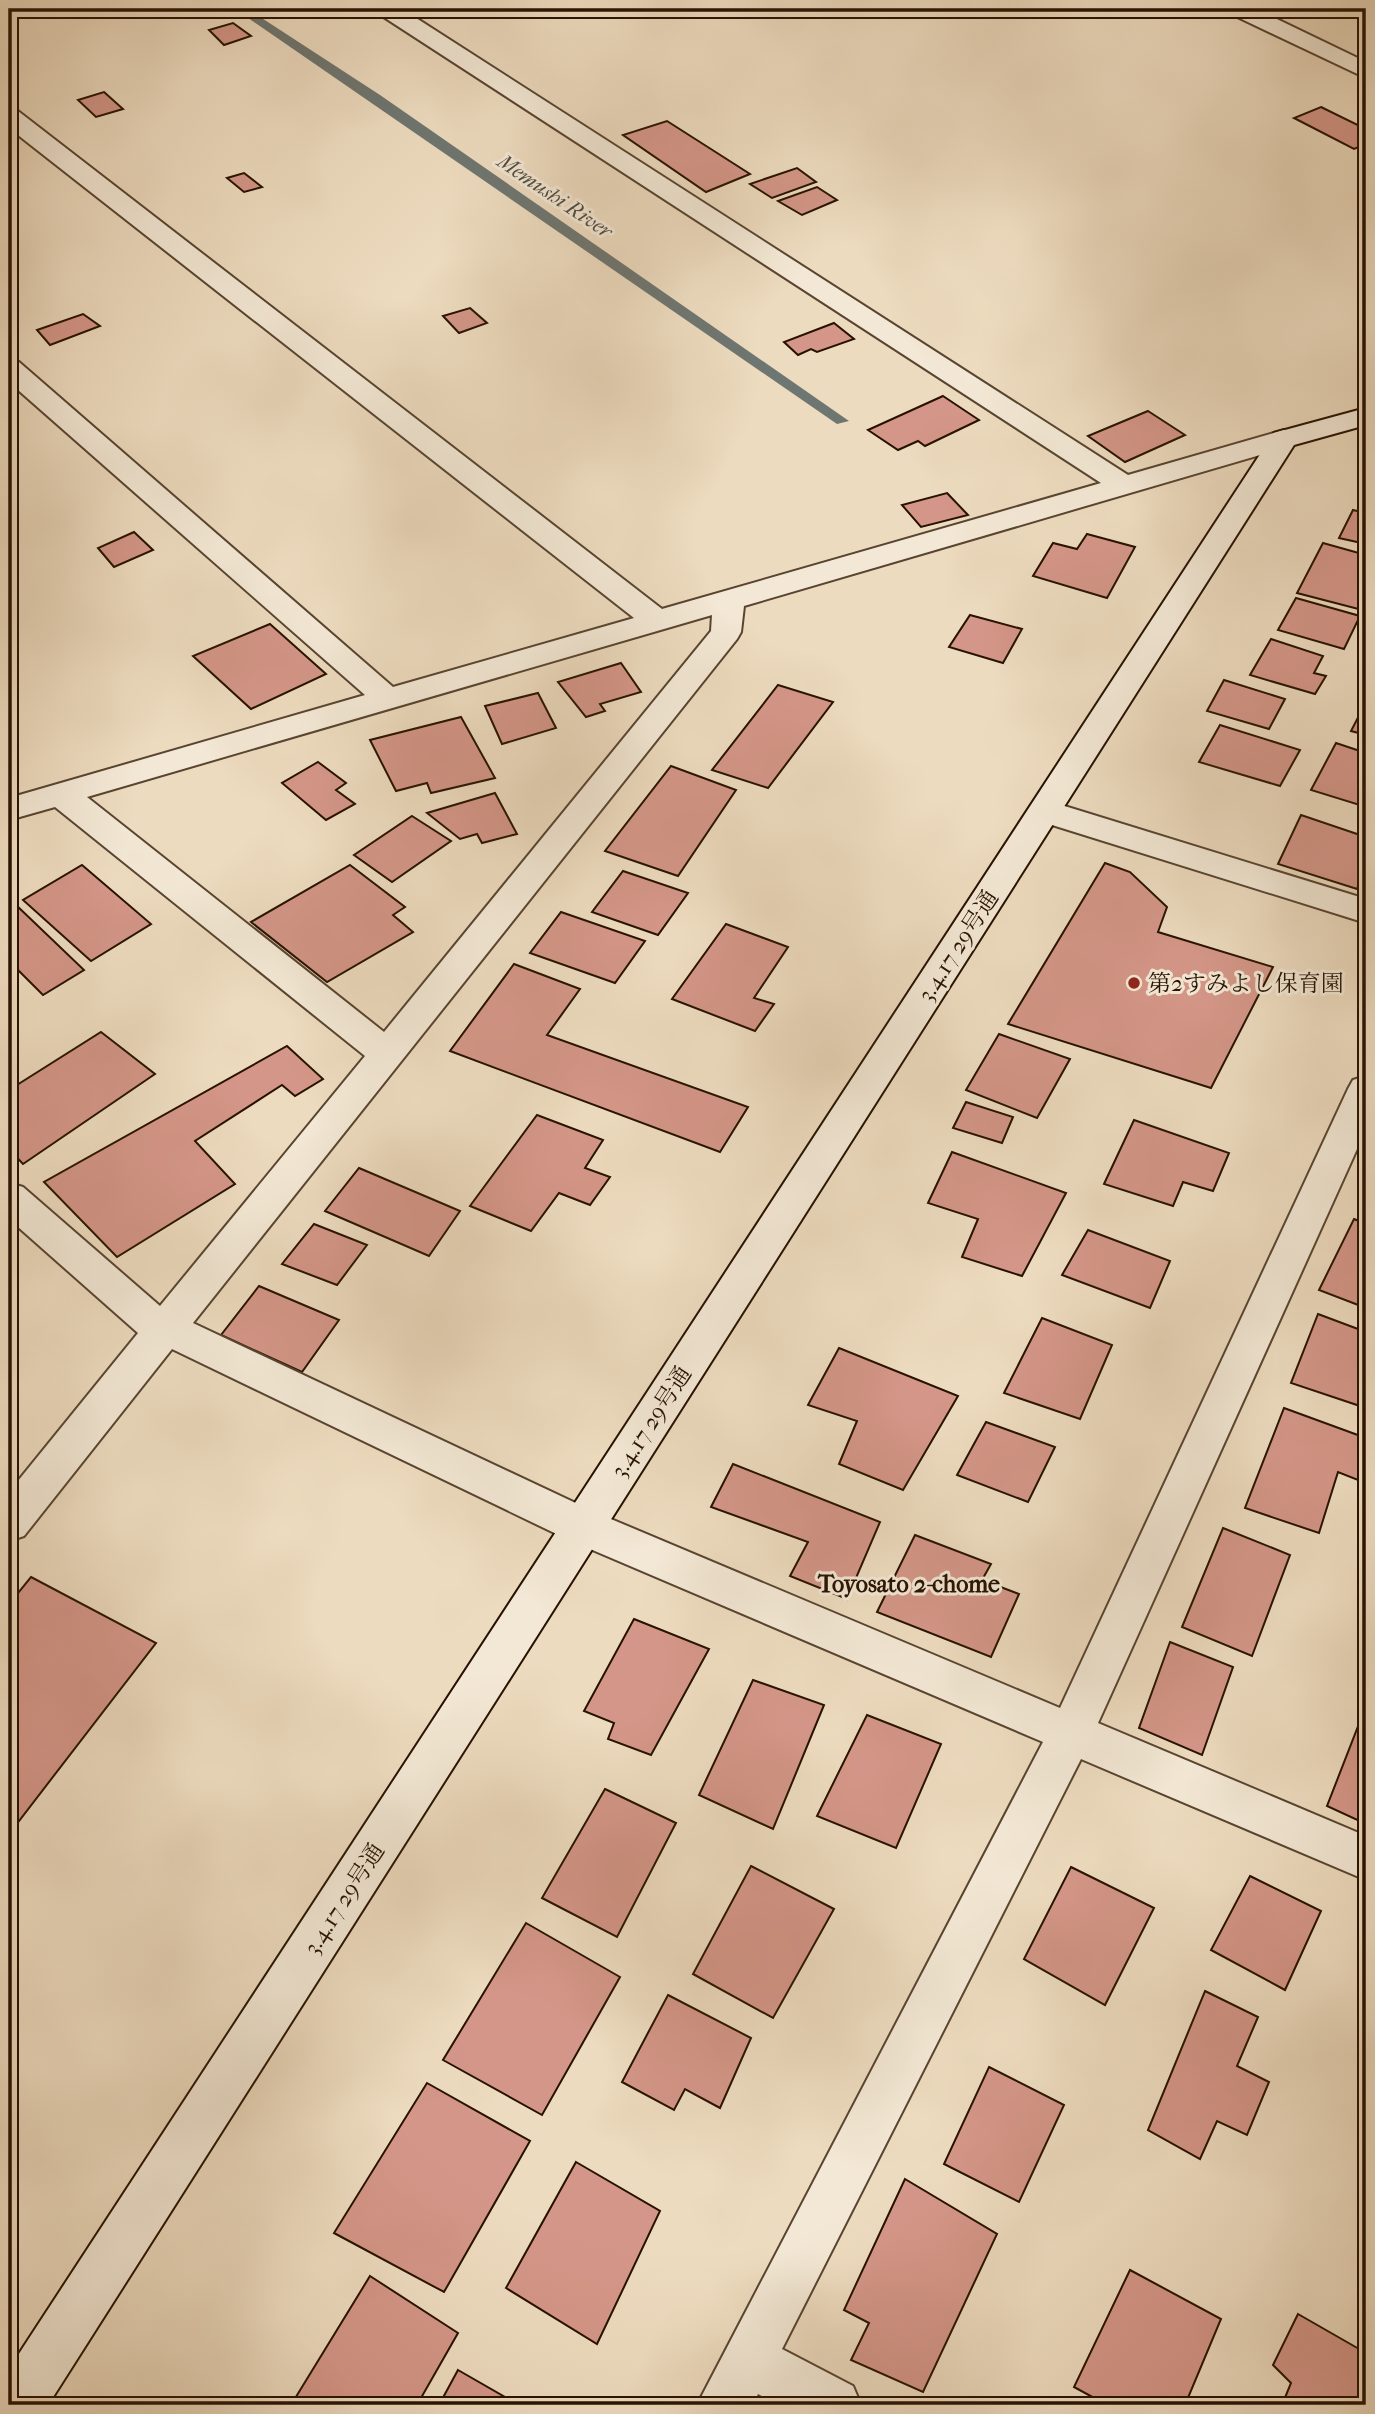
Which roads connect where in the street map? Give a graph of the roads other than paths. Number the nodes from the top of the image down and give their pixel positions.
1 (387, 9) edge
2 (1239, 9) edge
3 (1366, 71) edge
4 (9, 116) edge
5 (9, 368) edge
6 (1366, 416) edge
7 (1284, 439) junction
8 (1125, 485) junction
9 (729, 600) junction
10 (658, 621) junction
11 (388, 699) junction
12 (61, 794) junction
13 (9, 810) edge
14 (1045, 811) junction
15 (1366, 911) edge
16 (387, 1054) junction
17 (1366, 1089) edge
18 (9, 1197) edge
19 (167, 1329) junction
20 (9, 1523) edge
21 (584, 1527) junction
22 (1071, 1733) junction
23 (1366, 1858) edge
24 (748, 2360) junction
25 (17, 2405) edge
26 (724, 2405) edge
27 (834, 2405) edge

1 - 8 street
2 - 3 street
4 - 10 street
5 - 11 street
6 - 7 street
7 - 8 street
7 - 14 street, 3.4.17 29号通
8 - 9 street
9 - 10 street
9 - 16 street
10 - 11 street
11 - 12 street
12 - 13 street
12 - 16 street
14 - 15 street
14 - 21 street, 3.4.17 29号通
16 - 19 street
17 - 22 street
18 - 19 street
19 - 20 street
19 - 21 street
21 - 22 street
21 - 25 street, 3.4.17 29号通
22 - 23 street
22 - 24 street
24 - 26 street
24 - 27 street

